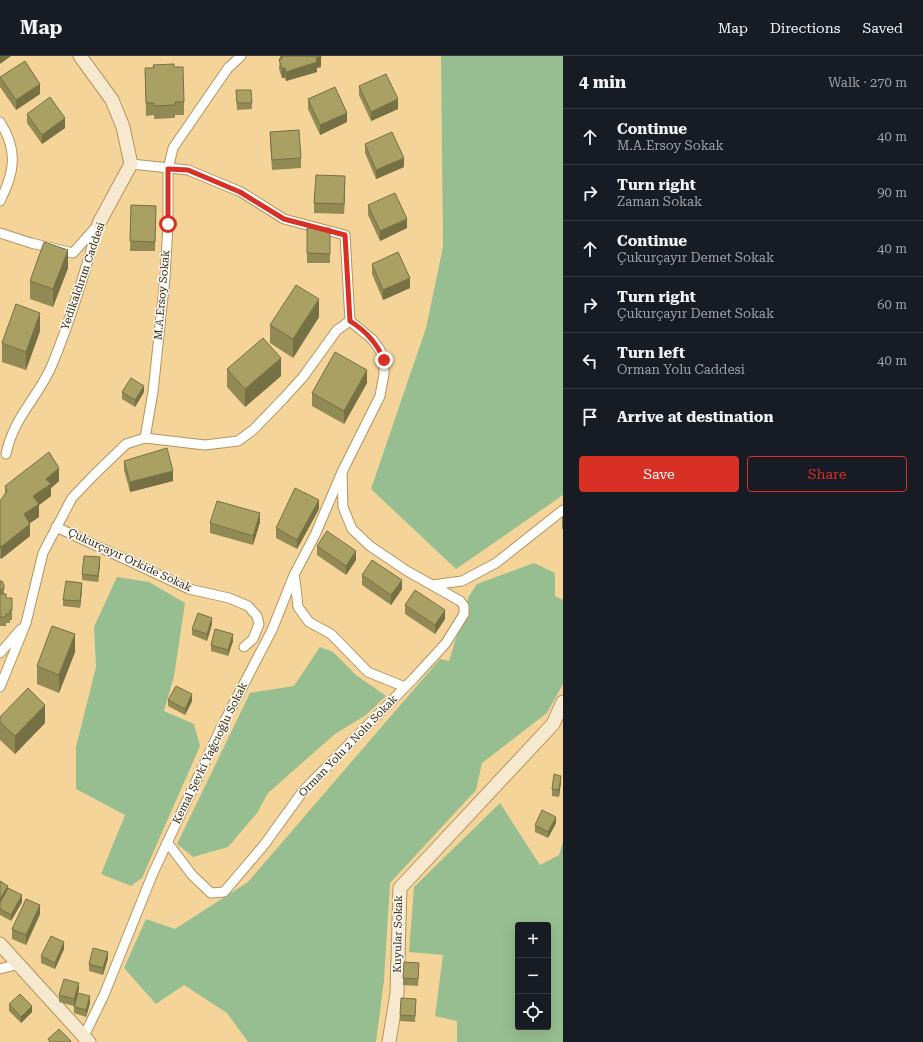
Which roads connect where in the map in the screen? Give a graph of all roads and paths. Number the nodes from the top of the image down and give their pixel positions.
1 (80, 56) edge
2 (241, 56) edge
3 (0, 122) edge
4 (131, 164) junction
5 (168, 169) junction
6 (0, 201) edge
7 (99, 223) junction
8 (0, 232) edge
9 (350, 321) junction
10 (145, 438) junction
11 (6, 454) dead end
12 (342, 472) junction
13 (563, 510) edge
14 (56, 527) junction
15 (294, 575) junction
16 (432, 585) junction
17 (26, 623) junction
18 (244, 647) dead end
19 (0, 653) edge
20 (0, 687) edge
21 (405, 687) junction
22 (563, 702) edge
23 (167, 842) junction
24 (0, 944) edge
25 (19, 964) junction
26 (0, 969) edge
27 (86, 1039) edge
28 (389, 1042) edge

1 - 4 street
2 - 5 street, M.A.Ersoy Sokak
3 - 6 street
4 - 5 street
4 - 7 street, Yedikaldırım Caddesi
5 - 9 street
5 - 10 street, M.A.Ersoy Sokak
7 - 8 street
7 - 11 street, Yedikaldırım Caddesi
9 - 10 street
9 - 12 street, Kemal Şevki Yağcıoğlu Sokak
10 - 14 street
12 - 15 street, Kemal Şevki Yağcıoğlu Sokak
12 - 16 street, Orman Yolu 2 Nolu Sokak
13 - 16 street
14 - 17 street
14 - 18 street, Çukurçayır Orkide Sokak
15 - 21 street
15 - 23 street, Kemal Şevki Yağcıoğlu Sokak
16 - 21 street, Orman Yolu 2 Nolu Sokak
17 - 19 street
17 - 20 street
21 - 23 street, Orman Yolu 2 Nolu Sokak
22 - 28 street, Kuyular Sokak
23 - 27 street, Kemal Şevki Yağcıoğlu Sokak
24 - 25 street
25 - 26 street
25 - 27 street

